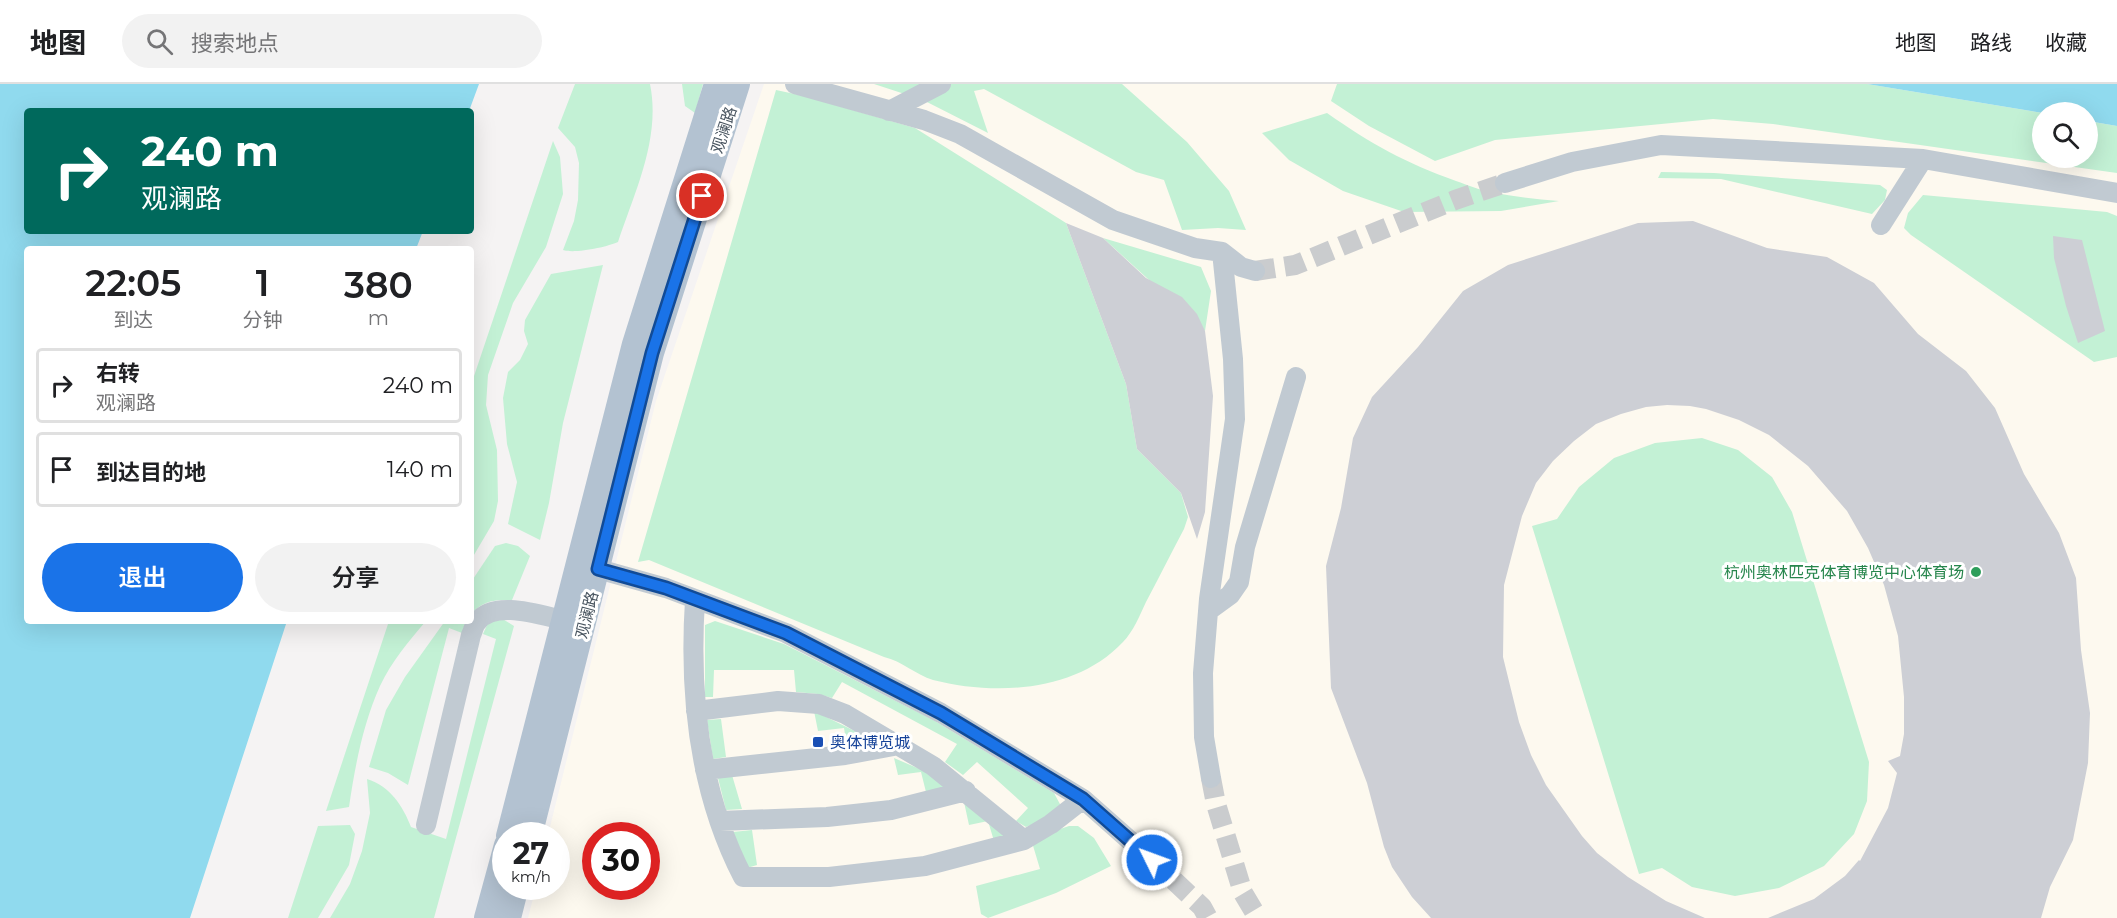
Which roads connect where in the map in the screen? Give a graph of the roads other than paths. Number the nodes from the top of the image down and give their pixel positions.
1 (716, 84) edge
2 (738, 84) edge
3 (795, 84) edge
4 (941, 84) edge
5 (889, 111) junction
6 (1923, 159) junction
7 (1505, 183) tunnel mouth
8 (2117, 193) edge
9 (1881, 225) dead end
10 (1222, 252) junction
11 (1255, 271) tunnel mouth
12 (1296, 377) dead end
13 (598, 569) junction
14 (695, 600) junction
15 (1208, 611) junction
16 (563, 620) junction
17 (696, 711) junction
18 (899, 746) junction
19 (705, 770) junction
20 (1211, 778) tunnel mouth
21 (966, 791) junction
22 (1083, 799) junction
23 (720, 821) junction
24 (512, 822) edge
25 (534, 822) edge
26 (426, 825) dead end
27 (1024, 840) junction
28 (1152, 860) tunnel mouth
29 (492, 896) edge
30 (514, 900) edge
31 (486, 918) edge
32 (509, 918) edge

1 - 16 main road, 观澜路
2 - 13 main road, 观澜路
3 - 5 street
4 - 5 street
5 - 10 street
6 - 7 street
6 - 8 street
6 - 9 street
10 - 11 street
10 - 15 street
12 - 15 street
13 - 14 street
13 - 25 main road, 观澜路
14 - 17 street
14 - 22 street
15 - 20 street
16 - 24 main road, 观澜路
16 - 26 street
17 - 18 street
17 - 19 street
18 - 19 street
18 - 21 street
19 - 23 street
21 - 23 street
21 - 27 street
22 - 27 street
22 - 28 street
23 - 27 street
29 - 31 main road
30 - 32 main road

